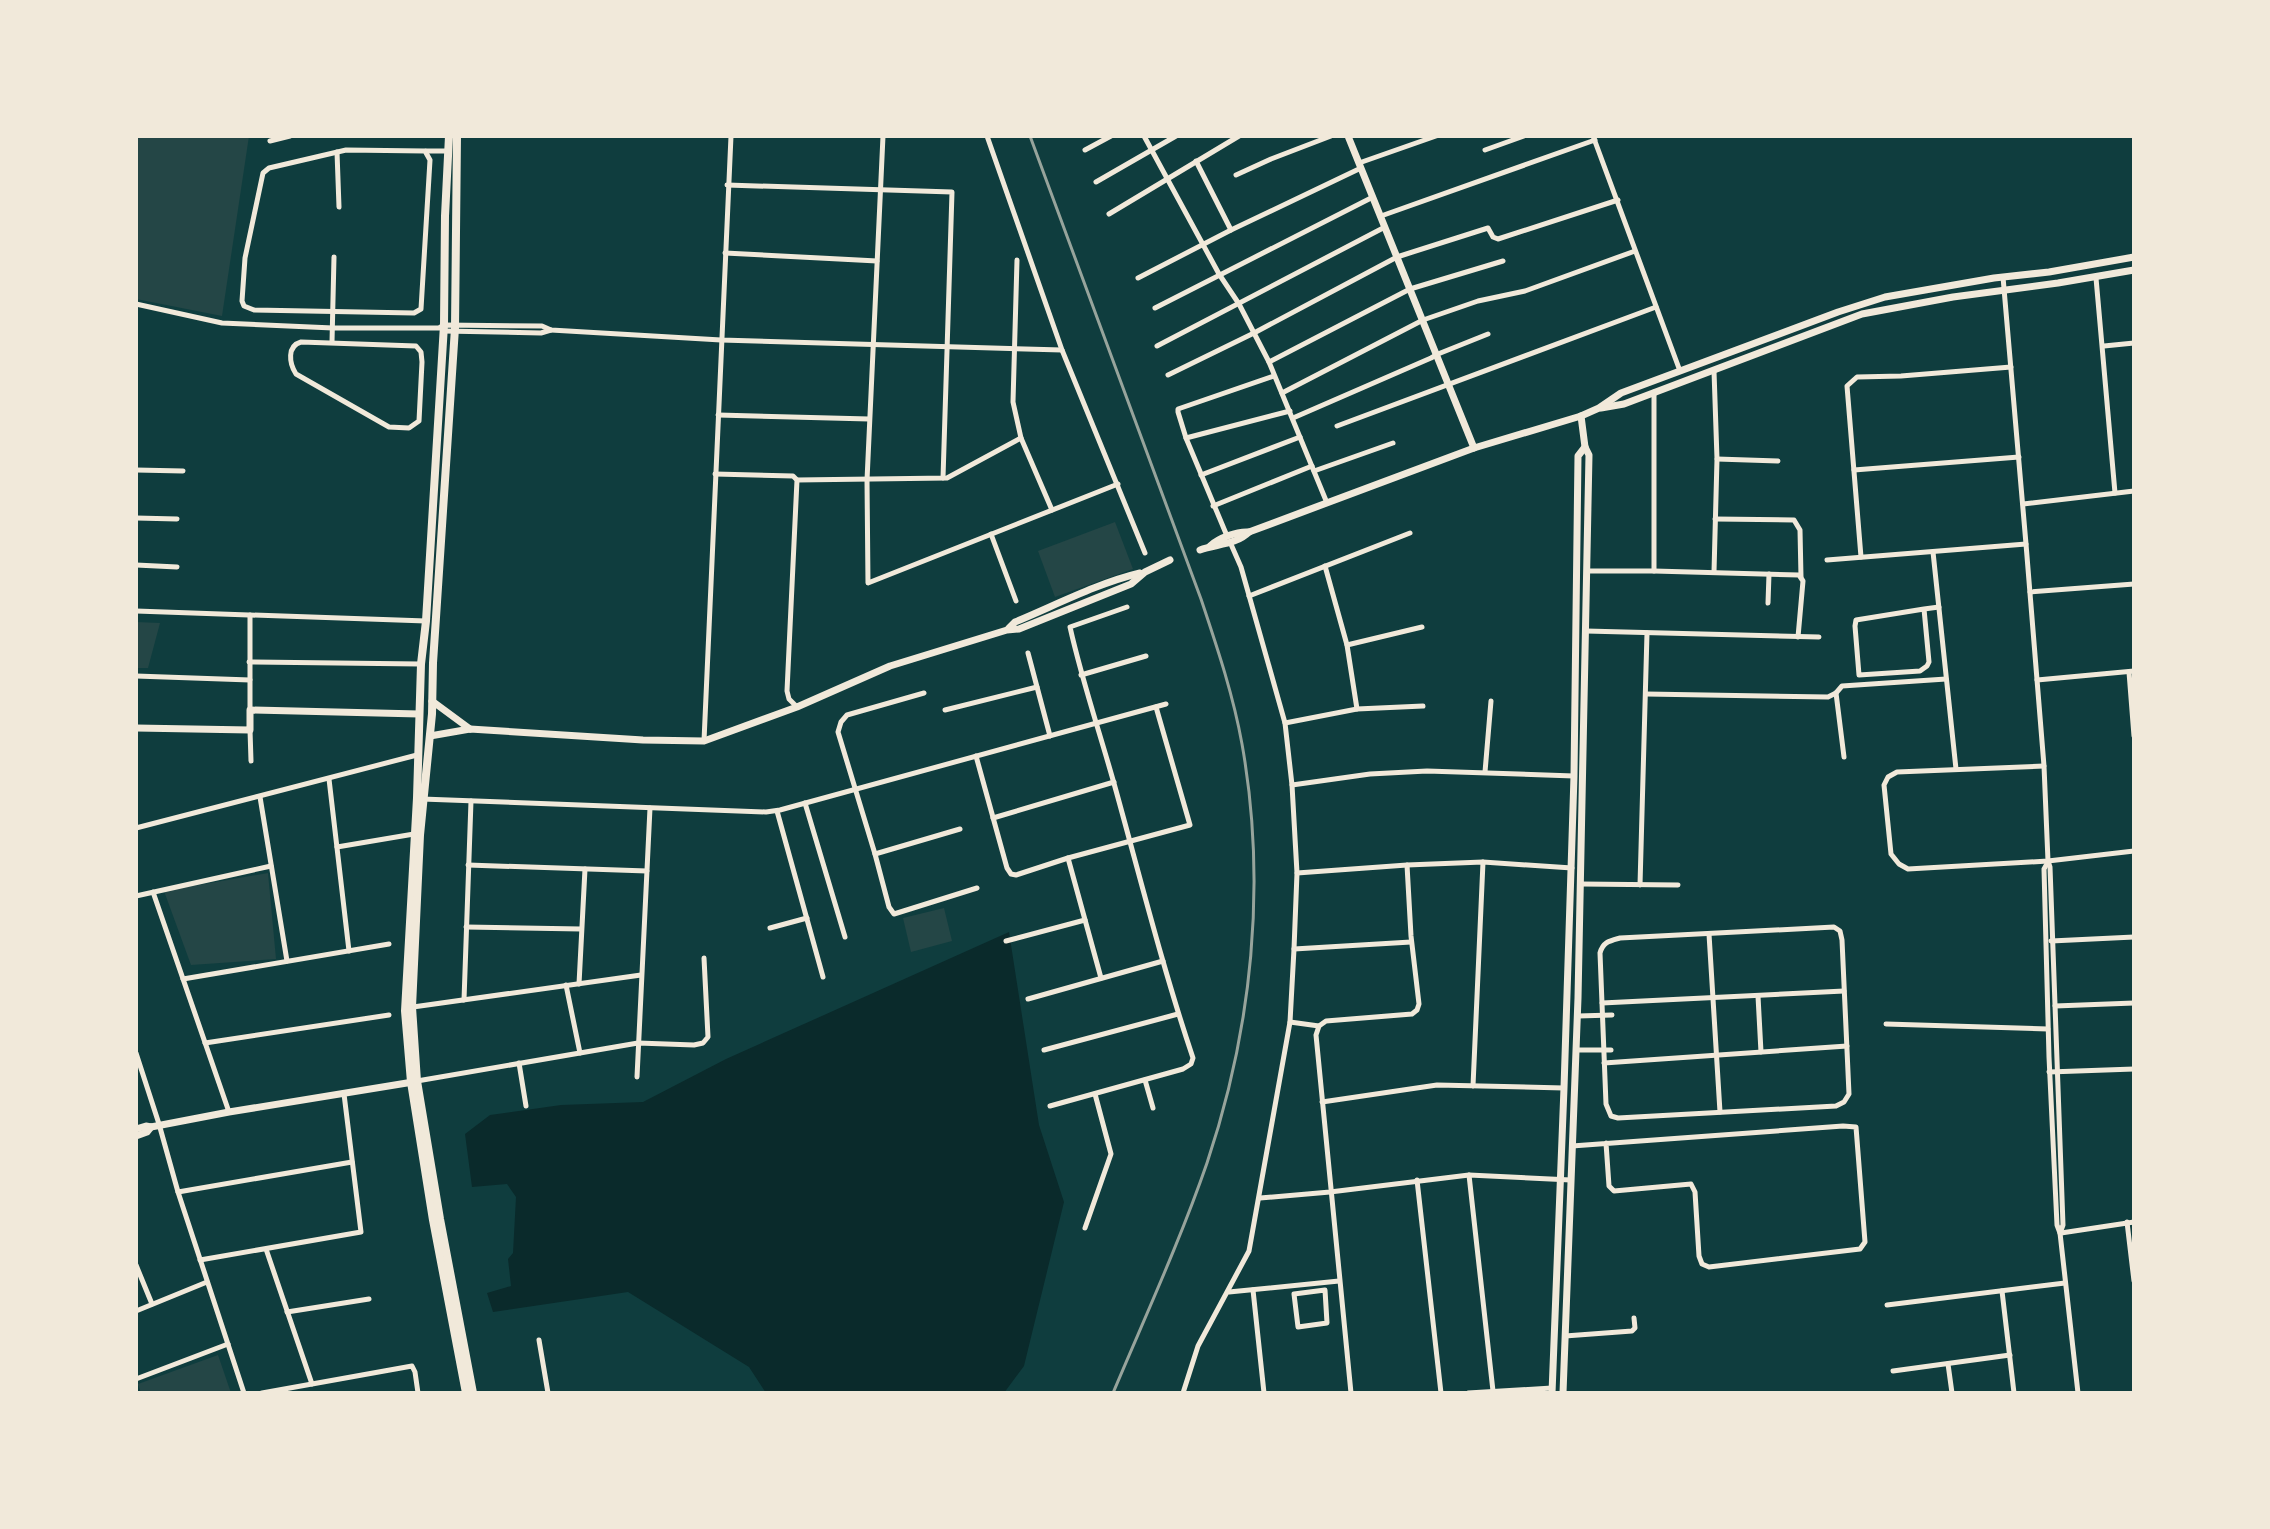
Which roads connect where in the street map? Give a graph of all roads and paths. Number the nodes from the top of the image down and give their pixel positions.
1 (290, 136) edge
2 (449, 136) edge
3 (457, 136) edge
4 (731, 136) edge
5 (883, 136) edge
6 (987, 136) edge
7 (1111, 136) edge
8 (1144, 136) edge
9 (1176, 136) edge
10 (1239, 136) edge
11 (1331, 136) edge
12 (1348, 136) edge
13 (1436, 136) edge
14 (1524, 136) edge
15 (1594, 138) edge
16 (270, 141) dead end
17 (1085, 150) dead end
18 (1485, 150) dead end
19 (337, 151) junction
20 (425, 151) junction
21 (448, 151) junction
22 (1152, 151) junction
23 (1196, 161) junction
24 (1360, 166) junction
25 (1236, 175) dead end
26 (1167, 179) junction
27 (1096, 182) dead end
28 (727, 185) junction
29 (880, 189) junction
30 (1373, 197) junction
31 (452, 199) junction
32 (1618, 200) junction
33 (339, 207) dead end
34 (1109, 214) dead end
35 (1381, 216) junction
36 (1385, 227) junction
37 (1231, 230) junction
38 (1203, 246) junction
39 (1635, 251) junction
40 (725, 253) junction
41 (334, 257) dead end
42 (1397, 257) junction
43 (2134, 257) edge
44 (1017, 260) dead end
45 (877, 261) junction
46 (1503, 261) dead end
47 (2134, 270) edge
48 (1219, 274) junction
49 (2003, 277) junction
50 (1138, 278) dead end
51 (2096, 278) junction
52 (1410, 289) junction
53 (2004, 289) junction
54 (136, 304) edge
55 (1239, 304) junction
56 (1656, 307) junction
57 (1155, 308) dead end
58 (333, 311) junction
59 (1423, 320) junction
60 (333, 328) junction
61 (442, 328) junction
62 (455, 329) junction
63 (1254, 333) junction
64 (1488, 334) dead end
65 (721, 340) junction
66 (332, 342) junction
67 (2134, 343) edge
68 (873, 345) junction
69 (1157, 346) dead end
70 (2104, 346) junction
71 (947, 347) junction
72 (1015, 349) junction
73 (1062, 350) junction
74 (1438, 354) junction
75 (1269, 362) junction
76 (2011, 367) junction
77 (1680, 371) junction
78 (1714, 371) junction
79 (1168, 375) dead end
80 (1274, 376) junction
81 (1449, 385) junction
82 (1654, 392) junction
83 (1282, 393) junction
84 (1599, 408) junction
85 (718, 415) junction
86 (1291, 415) junction
87 (1581, 416) junction
88 (869, 419) junction
89 (1337, 426) dead end
90 (1300, 437) junction
91 (1021, 438) junction
92 (1186, 438) junction
93 (1393, 443) dead end
94 (1585, 447) junction
95 (1474, 448) junction
96 (2019, 457) junction
97 (1717, 459) junction
98 (1778, 461) dead end
99 (1313, 468) junction
100 (136, 470) edge
101 (1854, 470) junction
102 (183, 471) dead end
103 (715, 474) junction
104 (1201, 475) junction
105 (943, 478) junction
106 (797, 480) junction
107 (867, 480) junction
108 (1118, 484) junction
109 (2134, 491) edge
110 (2115, 493) junction
111 (1327, 503) junction
112 (2023, 504) junction
113 (1213, 506) junction
114 (1052, 510) junction
115 (136, 518) edge
116 (177, 519) dead end
117 (1715, 519) junction
118 (1410, 533) dead end
119 (991, 534) junction
120 (1228, 540) junction
121 (2026, 544) junction
122 (1200, 550) dead end
123 (1933, 552) junction
124 (1145, 553) dead end
125 (1861, 557) junction
126 (1170, 560) dead end
127 (1827, 560) dead end
128 (136, 565) edge
129 (429, 566) junction
130 (1325, 566) junction
131 (177, 567) dead end
132 (440, 567) junction
133 (1587, 571) junction
134 (1654, 571) junction
135 (1714, 572) junction
136 (1769, 574) junction
137 (1801, 577) junction
138 (2134, 584) edge
139 (2030, 592) junction
140 (1249, 596) junction
141 (1016, 601) dead end
142 (1768, 603) dead end
143 (1127, 607) dead end
144 (1939, 607) junction
145 (1924, 609) junction
146 (136, 611) edge
147 (250, 615) junction
148 (426, 621) junction
149 (1422, 627) dead end
150 (1586, 631) junction
151 (1647, 633) junction
152 (1798, 637) junction
153 (1819, 637) dead end
154 (1347, 645) junction
155 (1028, 653) dead end
156 (1146, 656) dead end
157 (249, 662) junction
158 (421, 664) junction
159 (2131, 671) edge
160 (1081, 675) junction
161 (136, 676) edge
162 (1946, 679) junction
163 (250, 680) junction
164 (2037, 680) junction
165 (1037, 687) junction
166 (924, 693) dead end
167 (1836, 693) junction
168 (1646, 694) junction
169 (432, 701) junction
170 (1491, 701) dead end
171 (1166, 704) dead end
172 (1423, 706) dead end
173 (797, 707) junction
174 (1156, 707) junction
175 (1357, 709) junction
176 (250, 710) junction
177 (945, 710) dead end
178 (419, 714) junction
179 (1096, 723) junction
180 (1285, 723) junction
181 (136, 728) edge
182 (470, 729) junction
183 (250, 730) junction
184 (430, 736) junction
185 (1050, 736) junction
186 (2134, 736) edge
187 (704, 741) junction
188 (417, 755) junction
189 (976, 756) junction
190 (1844, 757) dead end
191 (251, 761) dead end
192 (2044, 766) junction
193 (1956, 769) junction
194 (1485, 772) junction
195 (1574, 776) junction
196 (329, 779) junction
197 (1114, 782) junction
198 (1292, 785) junction
199 (856, 789) junction
200 (260, 797) junction
201 (420, 799) junction
202 (471, 801) junction
203 (805, 803) junction
204 (650, 808) junction
205 (777, 811) junction
206 (993, 818) junction
207 (136, 828) edge
208 (960, 829) dead end
209 (414, 834) junction
210 (1129, 841) junction
211 (337, 847) junction
212 (2134, 851) edge
213 (875, 854) junction
214 (1068, 858) junction
215 (2048, 861) junction
216 (1483, 862) junction
217 (468, 865) junction
218 (1407, 865) junction
219 (271, 866) junction
220 (1571, 868) junction
221 (1581, 868) junction
222 (585, 869) junction
223 (647, 871) junction
224 (1297, 873) junction
225 (1581, 884) junction
226 (1640, 885) junction
227 (1678, 885) dead end
228 (977, 888) dead end
229 (153, 892) junction
230 (136, 896) edge
231 (807, 918) junction
232 (1085, 920) junction
233 (466, 927) junction
234 (770, 928) dead end
235 (581, 929) junction
236 (1709, 934) junction
237 (845, 937) dead end
238 (2134, 937) edge
239 (1006, 941) dead end
240 (2049, 941) junction
241 (1411, 942) junction
242 (389, 944) dead end
243 (1294, 949) junction
244 (349, 951) junction
245 (704, 958) dead end
246 (287, 961) junction
247 (1163, 961) junction
248 (641, 975) junction
249 (823, 977) dead end
250 (1101, 978) junction
251 (183, 979) junction
252 (579, 984) junction
253 (566, 985) junction
254 (1568, 987) junction
255 (1578, 988) junction
256 (1844, 991) junction
257 (1758, 996) junction
258 (1713, 998) junction
259 (1028, 999) dead end
260 (464, 1000) junction
261 (1602, 1003) junction
262 (2134, 1003) edge
263 (2055, 1006) junction
264 (412, 1007) junction
265 (1178, 1014) junction
266 (389, 1015) dead end
267 (1612, 1015) dead end
268 (1578, 1016) junction
269 (1602, 1016) junction
270 (1290, 1022) junction
271 (1886, 1024) dead end
272 (1319, 1026) junction
273 (2048, 1029) junction
274 (205, 1043) junction
275 (638, 1043) junction
276 (1847, 1046) junction
277 (1044, 1050) dead end
278 (1576, 1050) junction
279 (1604, 1050) junction
280 (1611, 1050) dead end
281 (1761, 1052) junction
282 (136, 1053) edge
283 (580, 1053) junction
284 (1716, 1055) junction
285 (519, 1063) junction
286 (1604, 1063) junction
287 (2134, 1069) edge
288 (2049, 1072) junction
289 (2057, 1072) junction
290 (637, 1077) dead end
291 (1145, 1080) junction
292 (414, 1081) junction
293 (1473, 1086) junction
294 (1564, 1088) junction
295 (344, 1094) junction
296 (1095, 1094) junction
297 (1322, 1102) junction
298 (526, 1106) dead end
299 (1050, 1106) dead end
300 (1153, 1108) dead end
301 (229, 1112) junction
302 (1720, 1112) junction
303 (155, 1125) junction
304 (136, 1129) edge
305 (136, 1136) edge
306 (1606, 1143) junction
307 (1572, 1146) junction
308 (352, 1162) junction
309 (1469, 1175) junction
310 (1561, 1179) junction
311 (1417, 1180) junction
312 (1571, 1180) junction
313 (178, 1192) junction
314 (1330, 1192) junction
315 (1260, 1198) junction
316 (2131, 1222) edge
317 (1085, 1228) dead end
318 (2060, 1233) junction
319 (266, 1249) junction
320 (200, 1260) junction
321 (136, 1265) edge
322 (2134, 1281) edge
323 (207, 1282) junction
324 (2065, 1283) junction
325 (1339, 1284) junction
326 (1301, 1285) junction
327 (1253, 1290) junction
328 (1325, 1290) junction
329 (2002, 1291) junction
330 (1228, 1292) junction
331 (1302, 1292) junction
332 (369, 1299) dead end
333 (152, 1304) junction
334 (1887, 1305) dead end
335 (136, 1311) edge
336 (287, 1312) junction
337 (1634, 1318) dead end
338 (1565, 1336) junction
339 (539, 1340) dead end
340 (228, 1344) junction
341 (2010, 1355) junction
342 (1948, 1364) junction
343 (1893, 1371) dead end
344 (136, 1379) edge
345 (312, 1384) junction
346 (1552, 1390) edge
347 (1493, 1391) junction
348 (244, 1393) edge
349 (262, 1393) edge
350 (418, 1393) edge
351 (466, 1393) edge
352 (473, 1393) edge
353 (548, 1393) edge
354 (1183, 1393) edge
355 (1264, 1393) edge
356 (1351, 1393) edge
357 (1441, 1393) edge
358 (1468, 1393) edge
359 (1563, 1393) edge
360 (1952, 1393) edge
361 (2014, 1393) edge
362 (2078, 1393) edge

1 - 16 street
2 - 21 main road
3 - 31 main road
4 - 28 street
5 - 29 street
6 - 73 street
7 - 17 street
8 - 22 street
9 - 22 street
10 - 23 street
11 - 25 street
12 - 24 street
13 - 24 street
14 - 18 street
15 - 32 street
15 - 35 street
19 - 20 street
19 - 33 street
19 - 58 street
20 - 21 street
20 - 58 street
21 - 31 main road
22 - 26 street
22 - 27 street
23 - 26 street
23 - 37 street
24 - 30 street
24 - 37 street
26 - 34 street
26 - 38 street
28 - 29 street
28 - 40 street
29 - 45 street
29 - 71 street
30 - 35 street
30 - 48 street
31 - 61 main road
31 - 62 main road
32 - 39 street
32 - 42 street
35 - 36 street
36 - 42 street
36 - 55 street
37 - 38 street
38 - 48 street
38 - 50 street
39 - 56 street
39 - 59 street
40 - 45 street
40 - 65 street
41 - 58 street
42 - 52 street
42 - 63 street
43 - 49 street
44 - 72 street
45 - 68 street
46 - 52 street
47 - 51 street
48 - 55 street
48 - 57 street
49 - 53 street
49 - 77 street
51 - 53 street
51 - 70 street
52 - 59 street
52 - 75 street
53 - 76 street
53 - 78 street
54 - 60 street
55 - 63 street
55 - 69 street
56 - 77 street
56 - 81 street
58 - 60 street
59 - 74 street
59 - 83 street
60 - 61 street
60 - 66 street
61 - 62 street
61 - 129 main road
62 - 65 street
62 - 132 main road
63 - 75 street
63 - 79 street
64 - 74 street
65 - 68 street
65 - 85 street
66 - 66 street
67 - 70 street
68 - 71 street
68 - 88 street
70 - 110 street
71 - 72 street
71 - 105 street
72 - 73 street
72 - 91 street
73 - 108 street
74 - 81 street
74 - 86 street
75 - 80 street
76 - 96 street
76 - 101 street
77 - 84 street
78 - 82 street
78 - 97 street
80 - 83 street
80 - 92 street
81 - 89 street
81 - 95 street
82 - 84 street
82 - 134 street
83 - 86 street
84 - 87 street
85 - 88 street
85 - 103 street
86 - 90 street
86 - 92 street
87 - 94 street
87 - 95 street
88 - 107 street
90 - 99 street
90 - 104 street
91 - 105 street
91 - 114 street
92 - 104 street
93 - 99 street
94 - 133 street
94 - 195 street
95 - 111 street
96 - 101 street
96 - 112 street
97 - 98 street
97 - 117 street
99 - 111 street
99 - 113 street
100 - 102 street
101 - 125 street
103 - 106 street
103 - 187 street
104 - 113 street
105 - 107 street
106 - 107 street
106 - 173 street
107 - 119 street
108 - 114 street
108 - 124 street
109 - 110 street
110 - 112 street
111 - 120 street
112 - 121 street
113 - 120 street
114 - 119 street
115 - 116 street
117 - 135 street
117 - 137 street
118 - 130 street
119 - 141 street
120 - 122 street
120 - 140 street
121 - 123 street
121 - 139 street
123 - 125 street
123 - 144 street
125 - 127 street
126 - 173 street
128 - 131 street
129 - 132 main road
129 - 148 main road
130 - 140 street
130 - 154 street
132 - 169 main road
133 - 134 street
133 - 150 street
134 - 135 street
135 - 136 street
136 - 137 street
136 - 142 street
137 - 152 street
138 - 139 street
139 - 164 street
140 - 180 street
143 - 160 street
144 - 145 street
144 - 162 street
145 - 145 street
146 - 147 street
147 - 148 street
147 - 157 street
148 - 158 main road
149 - 154 street
150 - 151 street
150 - 221 street
151 - 152 street
151 - 168 street
152 - 153 street
154 - 175 street
155 - 165 street
156 - 160 street
157 - 158 street
157 - 163 street
158 - 178 main road
159 - 164 street
159 - 186 street
160 - 179 street
161 - 163 street
162 - 167 street
162 - 193 street
163 - 176 street
164 - 192 street
165 - 177 street
165 - 185 street
166 - 199 street
167 - 168 street
167 - 190 street
168 - 226 street
169 - 182 street
169 - 184 main road
170 - 194 street
171 - 174 street
172 - 175 street
173 - 187 street
174 - 179 street
174 - 210 street
175 - 180 street
176 - 178 street
176 - 183 street
178 - 188 main road
179 - 185 street
179 - 197 street
180 - 198 street
181 - 183 street
182 - 184 street
182 - 187 street
183 - 191 street
184 - 201 main road
185 - 189 street
188 - 196 street
188 - 201 main road
189 - 199 street
189 - 206 street
192 - 193 street
192 - 215 street
193 - 215 street
194 - 195 street
194 - 198 street
195 - 220 street
196 - 200 street
196 - 211 street
197 - 206 street
197 - 210 street
198 - 224 street
199 - 203 street
199 - 213 street
200 - 207 street
200 - 219 street
201 - 202 street
201 - 209 main road
201 - 264 main road
202 - 204 street
202 - 217 street
203 - 205 street
203 - 237 street
204 - 205 street
204 - 223 street
205 - 231 street
206 - 214 street
208 - 213 street
209 - 211 street
209 - 292 main road
210 - 214 street
210 - 247 street
211 - 244 street
212 - 215 street
213 - 228 street
214 - 232 street
215 - 240 street
216 - 218 street
216 - 220 street
216 - 293 street
217 - 222 street
217 - 233 street
218 - 224 street
218 - 241 street
219 - 229 street
219 - 246 street
220 - 221 street
220 - 254 street
221 - 225 street
222 - 223 street
222 - 235 street
223 - 248 street
224 - 243 street
225 - 226 street
225 - 255 street
226 - 227 street
229 - 230 street
229 - 251 street
231 - 234 street
231 - 249 street
232 - 239 street
232 - 250 street
233 - 235 street
233 - 260 street
235 - 252 street
236 - 256 street
236 - 258 street
236 - 261 street
238 - 240 street
240 - 263 street
240 - 273 street
241 - 243 street
241 - 272 street
242 - 244 street
243 - 270 street
244 - 246 street
245 - 275 street
246 - 251 street
247 - 250 street
247 - 265 street
248 - 252 street
248 - 275 street
250 - 259 street
251 - 274 street
252 - 253 street
253 - 260 street
253 - 283 street
254 - 255 street
254 - 294 street
255 - 268 street
256 - 257 street
256 - 276 street
257 - 258 street
257 - 281 street
258 - 261 street
258 - 284 street
260 - 264 street
261 - 269 street
262 - 263 street
263 - 289 street
264 - 292 main road
265 - 277 street
265 - 291 street
266 - 274 street
267 - 269 street
268 - 269 street
268 - 278 street
269 - 279 street
270 - 272 street
270 - 315 street
271 - 273 street
272 - 297 street
273 - 288 street
274 - 301 street
275 - 283 street
275 - 290 street
276 - 281 street
276 - 302 street
278 - 279 street
278 - 307 street
279 - 280 street
279 - 286 street
281 - 284 street
282 - 303 street
283 - 285 street
284 - 286 street
284 - 302 street
285 - 292 street
285 - 298 street
286 - 302 street
287 - 289 street
288 - 289 street
288 - 318 street
289 - 318 street
291 - 296 street
291 - 300 street
292 - 295 street
292 - 351 main road
292 - 352 main road
293 - 294 street
293 - 297 street
294 - 310 street
295 - 301 street
295 - 308 street
296 - 299 street
296 - 317 street
297 - 314 street
301 - 303 street
303 - 304 street
303 - 305 street
303 - 313 street
306 - 306 street
306 - 307 street
307 - 312 street
308 - 313 street
308 - 319 street
309 - 310 street
309 - 311 street
309 - 347 street
310 - 312 street
310 - 346 street
311 - 314 street
311 - 357 street
312 - 338 street
313 - 320 street
314 - 315 street
314 - 325 street
315 - 330 street
316 - 318 street
316 - 322 street
318 - 324 street
319 - 320 street
319 - 336 street
320 - 323 street
321 - 333 street
323 - 333 street
323 - 340 street
324 - 329 street
324 - 362 street
325 - 326 street
325 - 328 street
325 - 356 street
326 - 327 street
326 - 331 street
327 - 330 street
327 - 355 street
328 - 331 street
328 - 331 street
329 - 334 street
329 - 341 street
330 - 354 street
332 - 336 street
333 - 335 street
336 - 345 street
337 - 338 street
338 - 359 street
339 - 353 street
340 - 344 street
340 - 348 street
341 - 342 street
341 - 361 street
342 - 343 street
342 - 360 street
345 - 349 street
345 - 350 street
346 - 347 street
347 - 358 street

